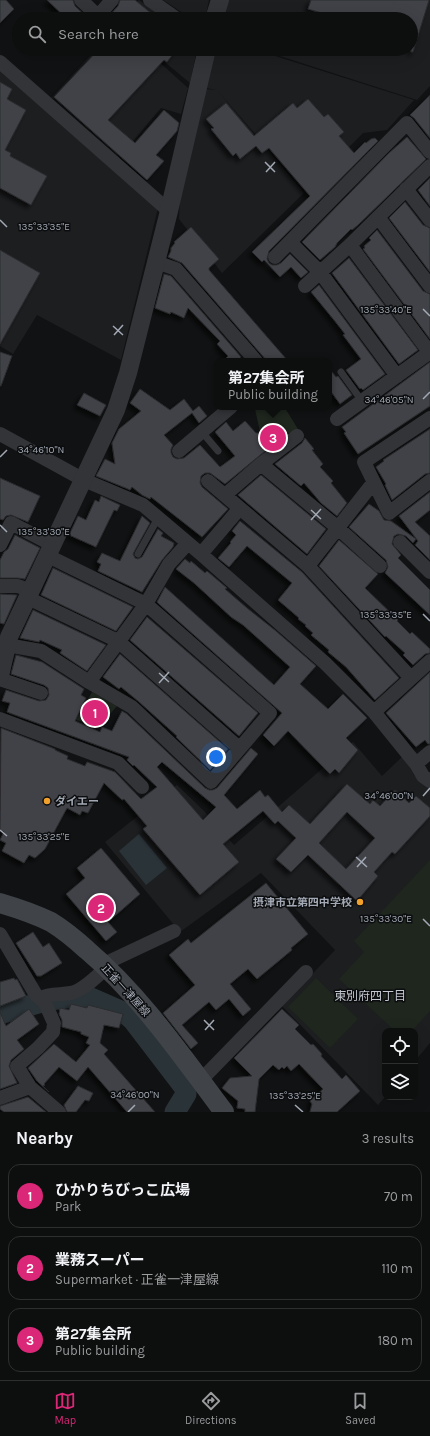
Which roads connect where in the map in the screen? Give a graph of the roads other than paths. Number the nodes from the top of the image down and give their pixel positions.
1 (81, 0) edge
2 (112, 0) edge
3 (150, 0) edge
4 (220, 0) edge
5 (94, 12) edge
6 (103, 12) edge
7 (167, 12) edge
8 (216, 12) edge
9 (204, 56) edge
10 (0, 62) edge
11 (430, 152) edge
12 (430, 166) edge
13 (406, 189) junction
14 (169, 211) junction
15 (378, 216) junction
16 (430, 220) edge
17 (290, 242) junction
18 (350, 245) junction
19 (275, 257) dead end
20 (156, 262) junction
21 (320, 272) junction
22 (304, 286) dead end
23 (430, 286) edge
24 (430, 353) edge
25 (253, 358) edge
26 (340, 372) dead end
27 (397, 376) junction
28 (362, 401) junction
29 (228, 410) edge
30 (337, 418) dead end
31 (430, 418) edge
32 (202, 432) junction
33 (0, 434) edge
34 (297, 436) dead end
35 (179, 451) dead end
36 (218, 451) dead end
37 (261, 464) junction
38 (84, 480) junction
39 (208, 481) dead end
40 (430, 481) edge
41 (374, 483) junction
42 (225, 495) junction
43 (240, 508) junction
44 (158, 518) junction
45 (338, 528) junction
46 (4, 529) edge
47 (400, 542) dead end
48 (188, 543) junction
49 (0, 545) edge
50 (50, 551) junction
51 (138, 554) dead end
52 (201, 554) junction
53 (308, 566) junction
54 (380, 566) dead end
55 (430, 572) edge
56 (0, 586) edge
57 (29, 595) junction
58 (146, 604) junction
59 (8, 636) junction
60 (118, 641) junction
61 (430, 661) edge
62 (0, 678) edge
63 (411, 678) junction
64 (89, 682) junction
65 (41, 693) dead end
66 (374, 712) junction
67 (0, 718) edge
68 (240, 748) junction
69 (430, 752) edge
70 (416, 764) junction
71 (430, 781) edge
72 (142, 786) dead end
73 (0, 903) edge
74 (174, 931) dead end
75 (0, 934) edge
76 (106, 965) junction
77 (306, 972) dead end
78 (42, 1000) junction
79 (200, 1081) junction
80 (30, 1087) junction
81 (0, 1098) edge
82 (59, 1112) edge
83 (224, 1112) edge

1 - 5 street
2 - 6 street
3 - 7 street
4 - 8 street
9 - 14 street
10 - 14 street
11 - 17 street
12 - 13 street
13 - 15 street
13 - 16 street
14 - 20 street
15 - 18 street
15 - 23 street
17 - 19 street
17 - 21 street
18 - 21 street
18 - 24 street
20 - 25 street
20 - 38 street
21 - 22 street
21 - 27 street
24 - 27 street
26 - 28 lane
27 - 28 street
28 - 30 street
29 - 32 street
31 - 41 street
32 - 35 street
32 - 36 lane
33 - 38 street
34 - 37 street
37 - 42 street
37 - 45 street
38 - 44 street
38 - 50 street
39 - 42 street
40 - 41 street
41 - 45 street
42 - 43 street
43 - 52 street
43 - 53 street
44 - 48 street
44 - 51 lane
45 - 53 street
45 - 54 street
46 - 49 street
46 - 50 street
47 - 55 street
48 - 52 street
48 - 58 street
50 - 57 street
50 - 58 street
52 - 66 street
53 - 63 street
56 - 57 street
57 - 59 street
57 - 60 street
58 - 60 street
58 - 68 street
59 - 62 street
59 - 64 street
60 - 64 street
60 - 68 street
61 - 63 street
62 - 65 street
63 - 66 street
64 - 68 street
66 - 70 street
67 - 72 street
69 - 70 street
70 - 71 street
73 - 76 main road, 正雀一津屋線
74 - 76 street
75 - 78 street
76 - 78 street
76 - 79 main road, 正雀一津屋線
77 - 79 street
78 - 80 street
79 - 83 main road, 正雀一津屋線
80 - 81 street
80 - 82 street

